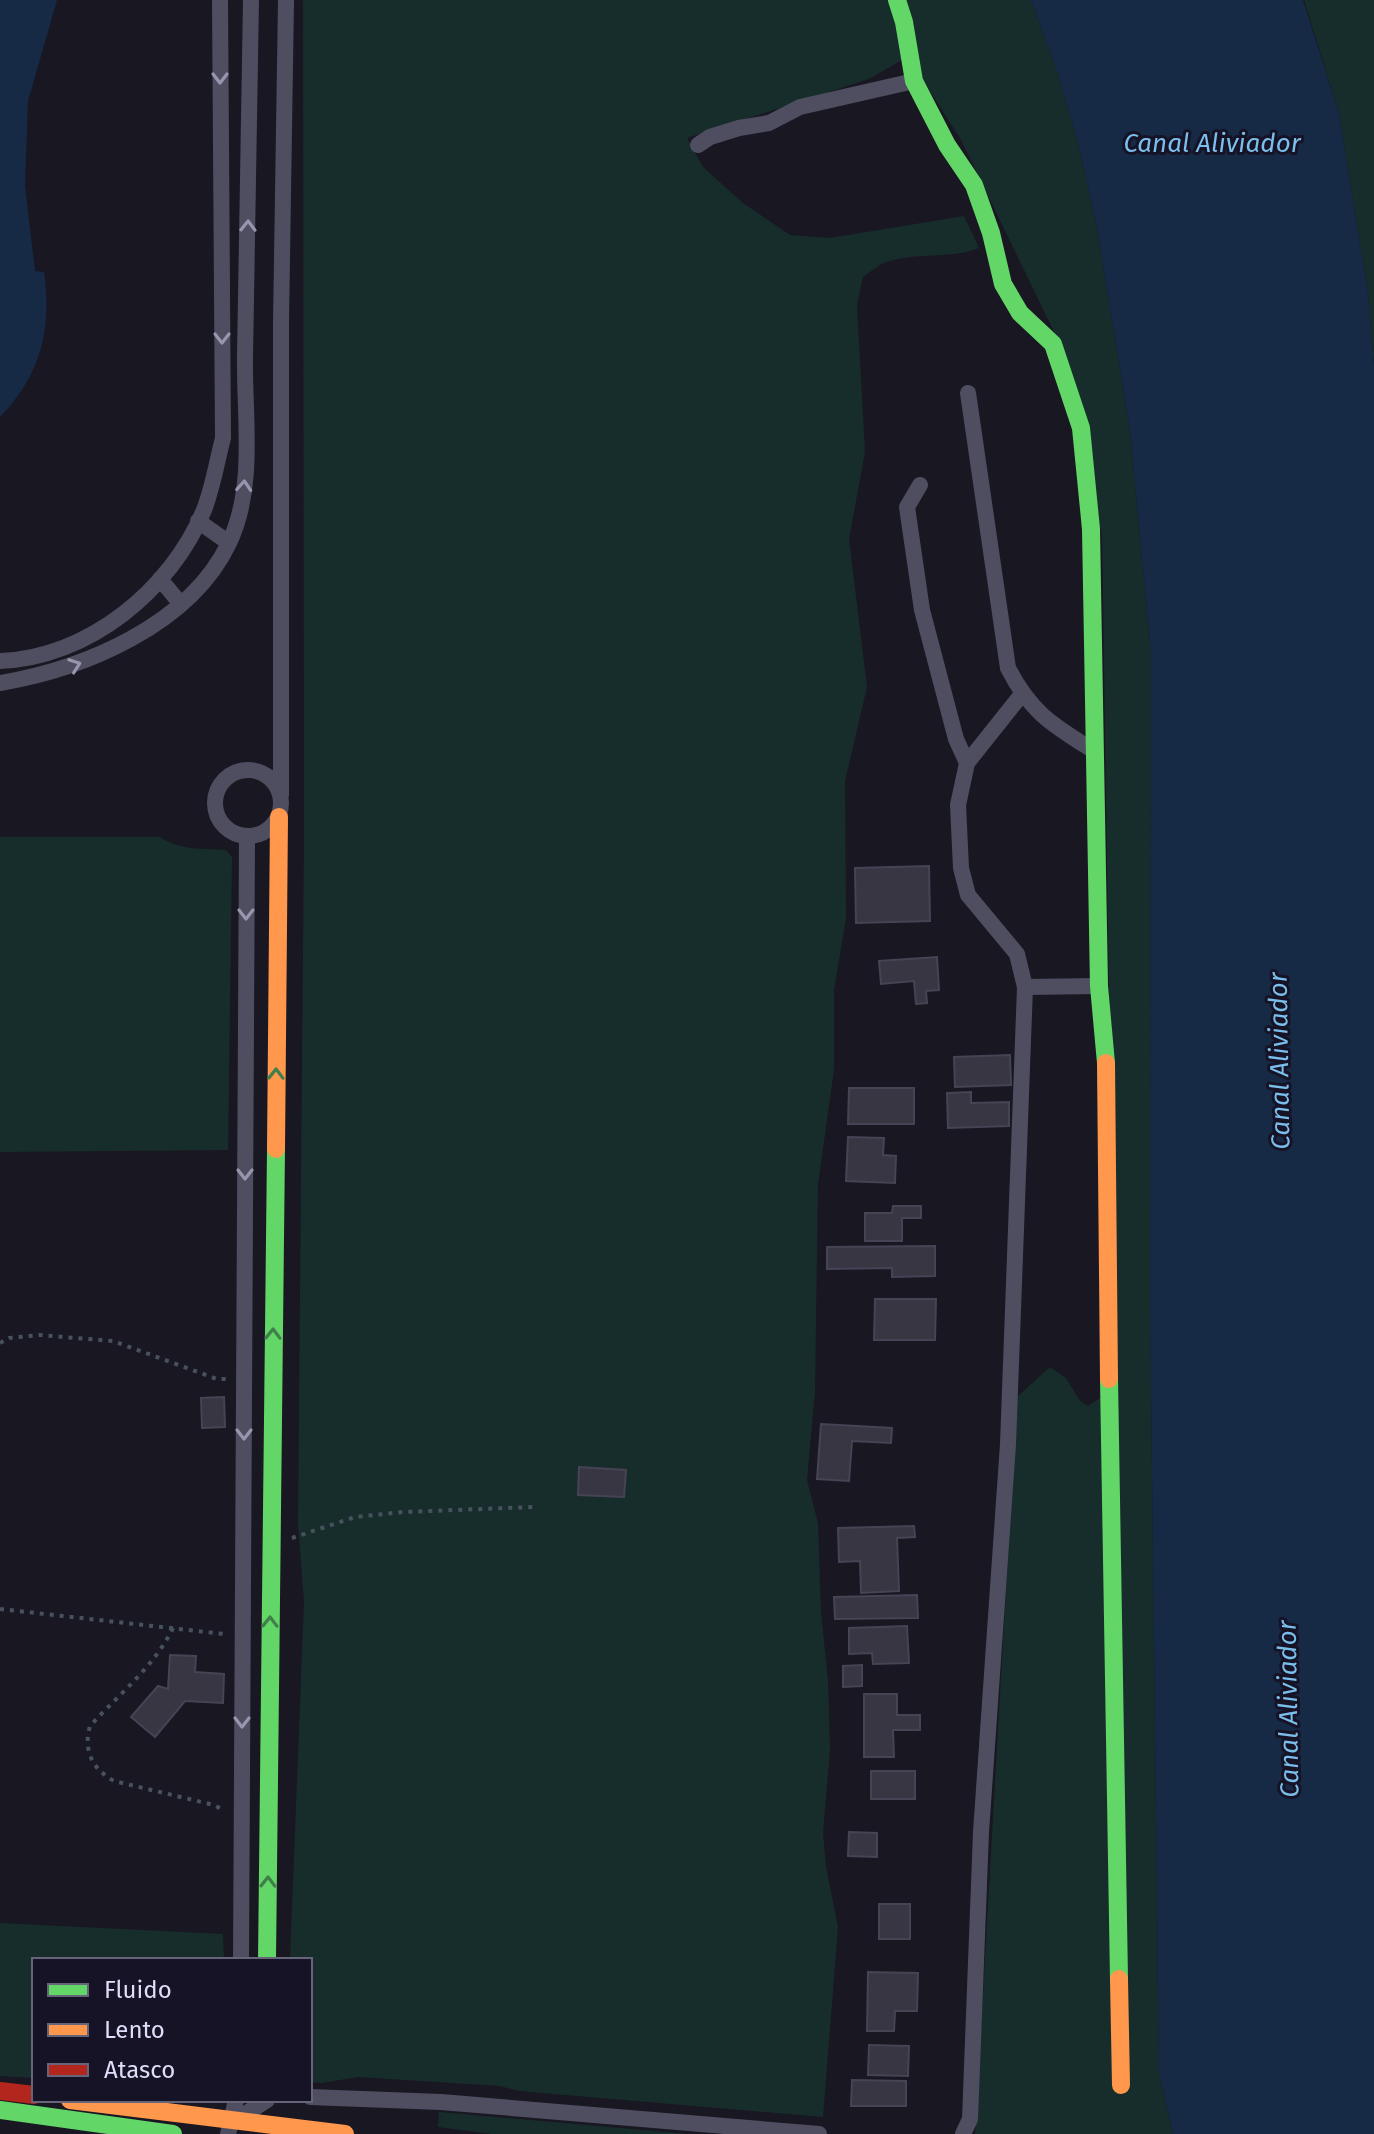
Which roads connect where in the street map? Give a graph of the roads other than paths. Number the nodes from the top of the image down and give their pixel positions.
1 (220, 0) edge
2 (251, 0) edge
3 (286, 0) edge
4 (897, 0) edge
5 (914, 81) junction
6 (698, 145) dead end
7 (968, 393) dead end
8 (920, 485) dead end
9 (198, 521) junction
10 (229, 543) junction
11 (160, 579) junction
12 (180, 603) junction
13 (0, 661) edge
14 (0, 683) edge
15 (1022, 694) junction
16 (1094, 751) junction
17 (967, 763) junction
18 (281, 795) junction
19 (279, 817) junction
20 (247, 836) junction
21 (1099, 986) junction
22 (1025, 987) junction
23 (244, 1380) junction
24 (273, 1380) junction
25 (242, 1819) junction
26 (268, 1819) junction
27 (241, 1958) edge
28 (267, 1958) edge
29 (1121, 2085) dead end
30 (0, 2091) edge
31 (32, 2095) edge
32 (312, 2097) edge
33 (82, 2102) edge
34 (236, 2102) edge
35 (264, 2102) edge
36 (0, 2110) edge
37 (231, 2128) edge
38 (173, 2134) edge
39 (345, 2134) edge
40 (819, 2134) edge
41 (963, 2134) edge

1 -> 9 street
10 -> 2 street
3 - 18 street
4 - 5 street
5 - 6 street
5 - 16 street
7 - 15 street
8 - 17 street
9 - 10 street
9 - 11 street
10 - 12 street
11 - 12 street
11 - 13 street
14 -> 12 street
15 - 16 street
15 - 17 street
16 - 21 street
17 - 22 street
18 - 19 street
18 - 20 street
19 - 20 street
24 -> 19 street
20 -> 23 street
21 - 22 street
21 - 29 street
22 - 41 street
23 - 24 street
23 -> 25 street
26 -> 24 street
25 - 26 street
25 - 27 street
28 -> 26 street
30 - 31 street
32 - 40 street
33 - 37 street
34 - 37 street
35 - 37 street
36 - 38 street
37 - 39 street

